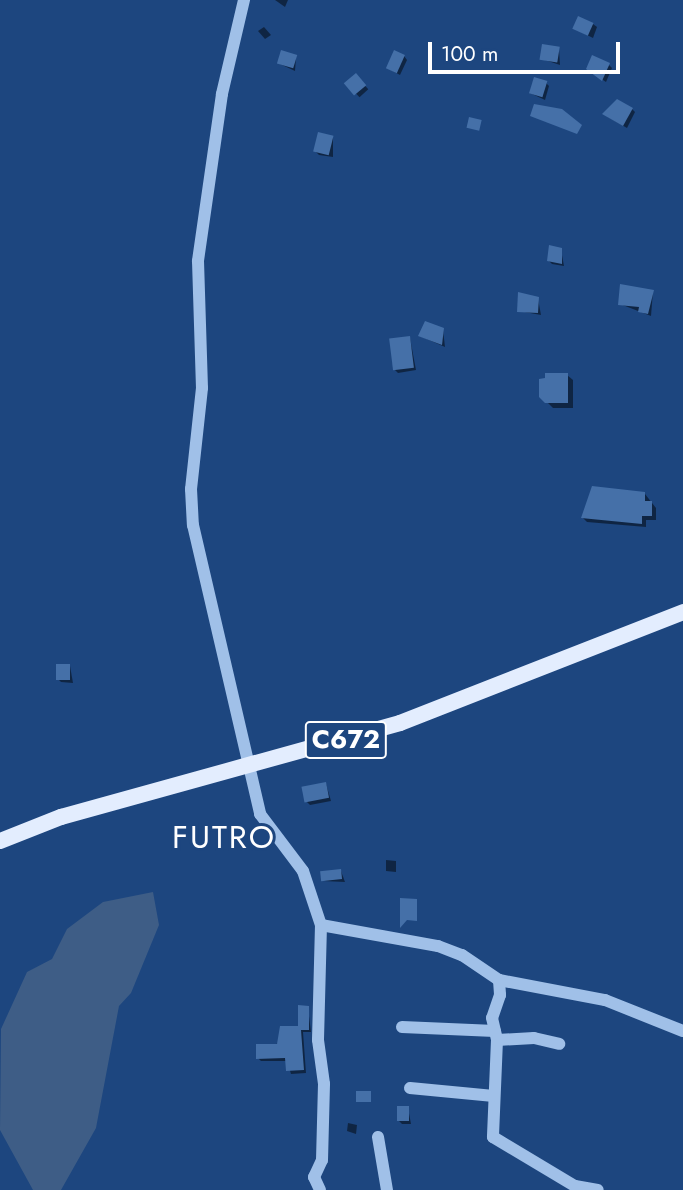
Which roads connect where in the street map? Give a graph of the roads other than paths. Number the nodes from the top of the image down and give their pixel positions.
1 (244, 0) edge
2 (683, 612) edge
3 (248, 764) junction
4 (0, 841) edge
5 (321, 925) junction
6 (499, 981) junction
7 (402, 1027) dead end
8 (683, 1031) edge
9 (496, 1035) junction
10 (559, 1044) dead end
11 (410, 1088) dead end
12 (494, 1096) junction
13 (377, 1137) dead end
14 (577, 1188) edge
15 (320, 1190) edge
16 (387, 1190) edge
17 (598, 1190) edge

1 - 3 street
2 - 3 main road, C672
3 - 4 main road, C672
3 - 5 street
5 - 6 street
5 - 15 street
6 - 8 street
6 - 9 street
7 - 9 street
9 - 10 street
9 - 12 street
11 - 12 street
12 - 14 street
13 - 16 street
14 - 17 street

